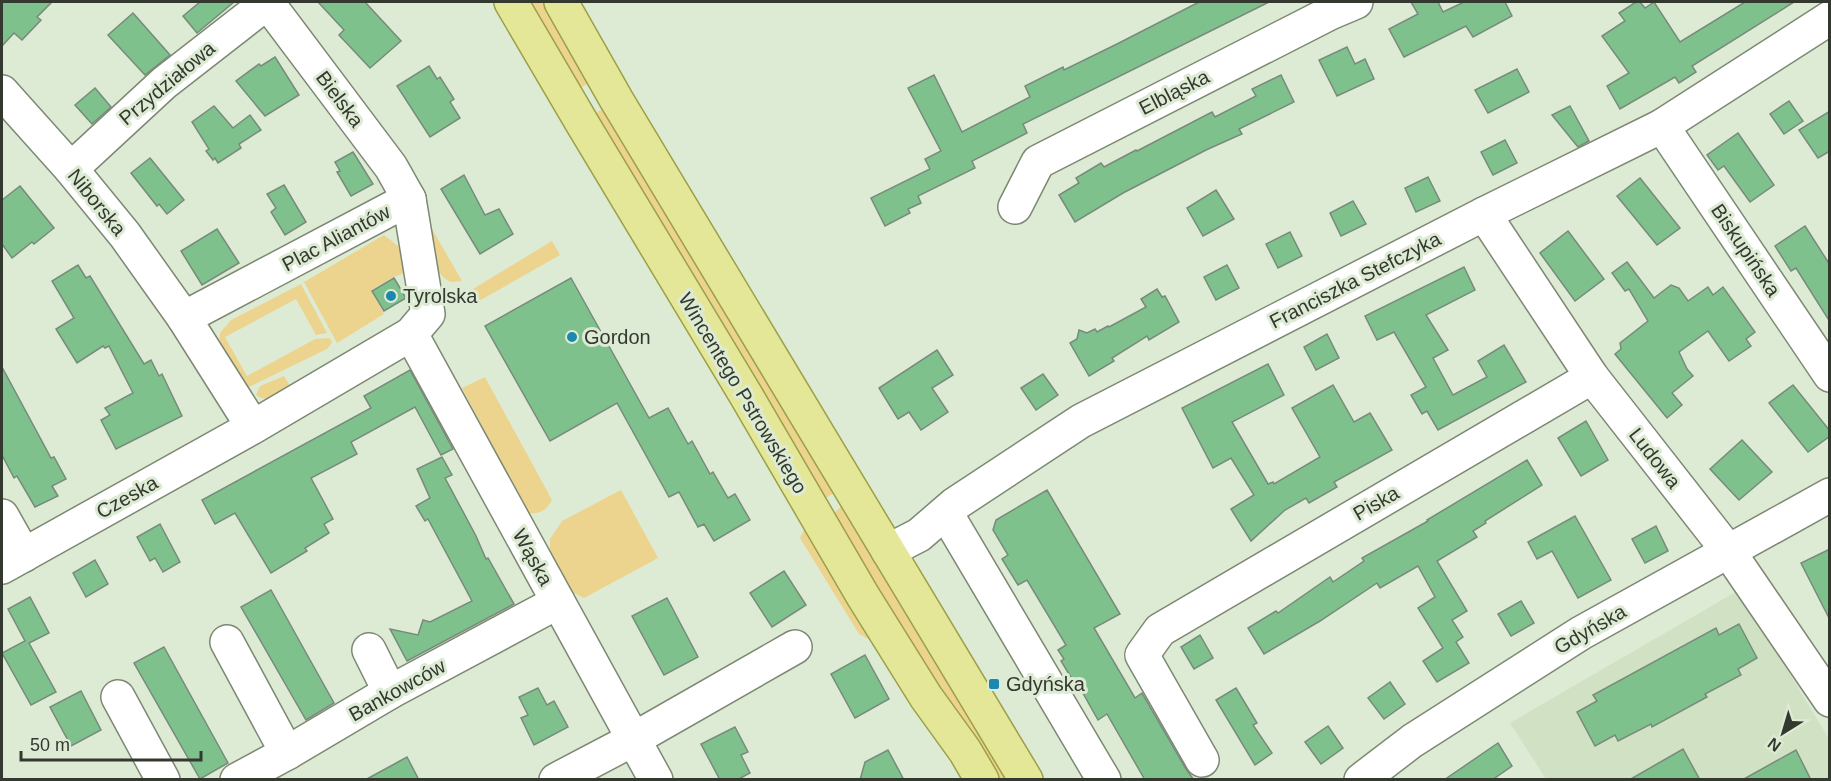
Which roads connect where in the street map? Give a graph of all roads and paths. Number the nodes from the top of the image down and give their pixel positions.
1 (267, 2) edge
2 (511, 2) edge
3 (561, 2) edge
4 (1356, 2) edge
5 (1830, 18) edge
6 (2, 92) edge
7 (616, 99) junction
8 (582, 123) junction
9 (1662, 126) junction
10 (70, 169) junction
11 (409, 199) junction
12 (1015, 207) dead end
13 (1484, 214) junction
14 (184, 318) junction
15 (411, 334) junction
16 (1830, 375) edge
17 (1592, 377) junction
18 (253, 427) junction
19 (1830, 495) edge
20 (946, 513) junction
21 (2, 516) edge
22 (888, 551) junction
23 (1729, 552) junction
24 (13, 561) edge
25 (558, 602) junction
26 (227, 642) dead end
27 (795, 646) dead end
28 (369, 650) dead end
29 (390, 692) junction
30 (118, 697) dead end
31 (1830, 700) edge
32 (634, 739) junction
33 (287, 753) junction
34 (1202, 760) dead end
35 (1365, 778) edge
36 (163, 780) edge
37 (237, 780) edge
38 (556, 780) edge
39 (656, 780) edge
40 (981, 780) edge
41 (1026, 780) edge
42 (1104, 780) edge

1 - 10 street, Przydziałowa
1 - 11 street, Bielska
2 - 8 main road, Wincentego Pstrowskiego
3 - 7 main road
4 - 12 street, Elbląska
5 - 9 street, Franciszka Stefczyka
6 - 10 street, Niborska
7 - 8 main road
7 - 22 main road
8 - 40 main road, Wincentego Pstrowskiego
9 - 13 street, Franciszka Stefczyka
9 - 16 street, Biskupińska
10 - 14 street, Niborska
11 - 14 street, Plac Aliantów
11 - 15 street, Plac Aliantów
13 - 17 street, Ludowa
13 - 20 street, Franciszka Stefczyka
14 - 18 street
15 - 18 street, Plac Aliantów
15 - 25 street, Wąska
17 - 23 street, Ludowa
17 - 34 street, Piska
18 - 24 street, Czeska
19 - 23 street, Gdyńska
20 - 22 street, Franciszka Stefczyka
20 - 42 street
21 - 24 street
22 - 41 main road
23 - 31 street, Ludowa
23 - 35 street, Gdyńska
25 - 29 street, Bankowców
25 - 32 street, Wąska
26 - 33 street
27 - 32 street
28 - 29 street
29 - 33 street, Bankowców
30 - 36 street
32 - 38 street
32 - 39 street, Wąska
33 - 37 street, Bankowców

